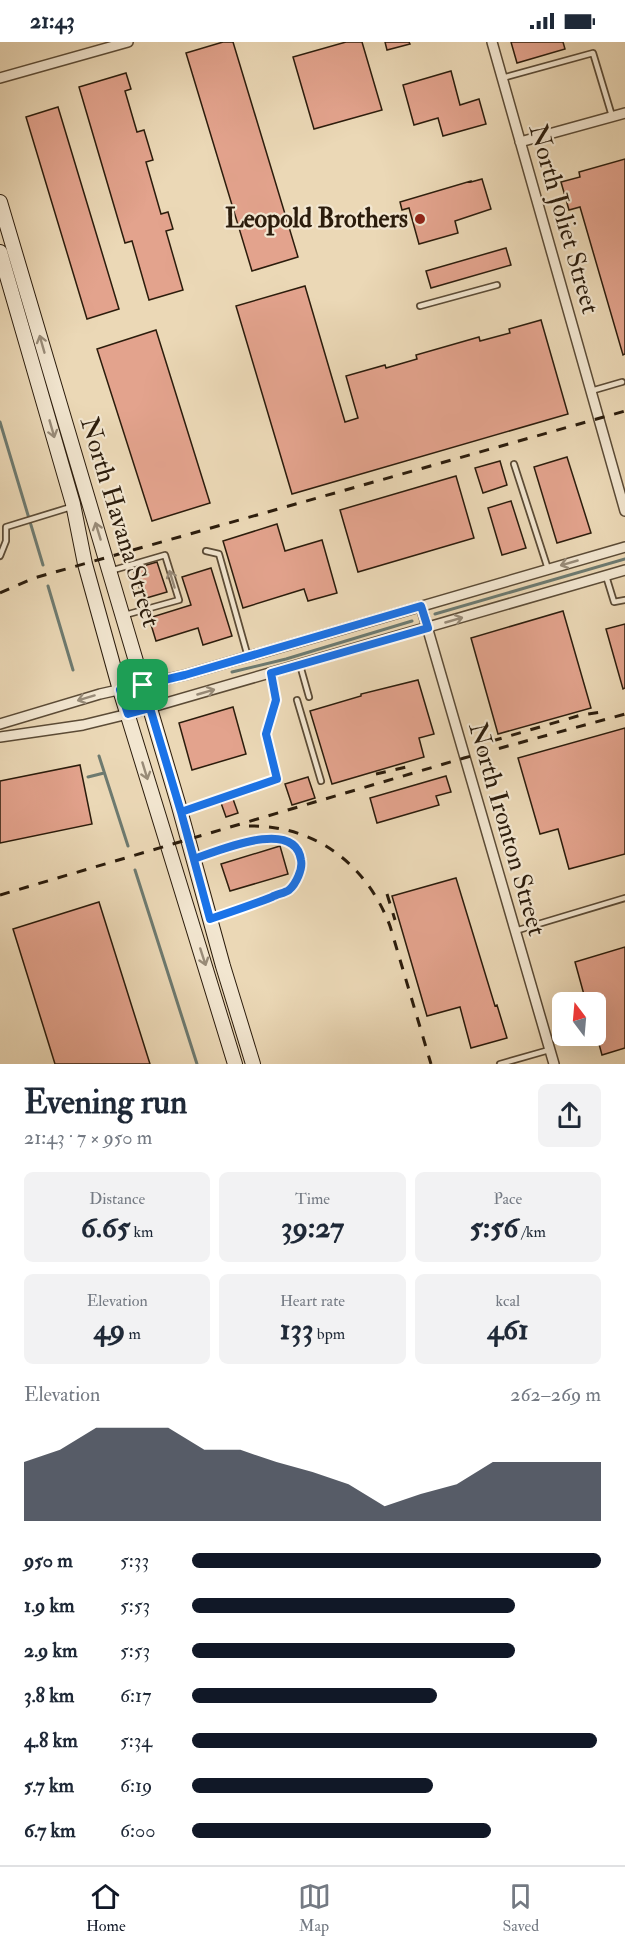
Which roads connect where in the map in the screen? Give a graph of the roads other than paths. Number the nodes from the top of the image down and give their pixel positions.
1 (128, 42) edge
2 (492, 42) edge
3 (0, 78) edge
4 (502, 78) junction
5 (625, 112) edge
6 (612, 116) junction
7 (520, 142) junction
8 (0, 202) edge
9 (0, 252) edge
10 (497, 285) dead end
11 (420, 306) dead end
12 (622, 382) dead end
13 (591, 391) junction
14 (514, 464) dead end
15 (73, 506) junction
16 (625, 510) edge
17 (0, 520) edge
18 (6, 527) junction
19 (625, 547) edge
20 (206, 550) dead end
21 (0, 555) edge
22 (548, 569) junction
23 (625, 570) edge
24 (110, 571) junction
25 (606, 576) junction
26 (625, 600) edge
27 (421, 606) junction
28 (123, 616) junction
29 (428, 628) junction
30 (248, 657) junction
31 (300, 665) junction
32 (271, 673) junction
33 (143, 685) junction
34 (120, 690) junction
35 (309, 697) dead end
36 (297, 700) dead end
37 (150, 708) junction
38 (128, 714) junction
39 (0, 724) edge
40 (0, 736) edge
41 (321, 781) dead end
42 (181, 812) junction
43 (194, 859) junction
44 (625, 898) edge
45 (210, 919) junction
46 (515, 931) junction
47 (550, 1050) junction
48 (523, 1057) junction
49 (235, 1064) edge
50 (253, 1064) edge
51 (500, 1064) edge
52 (525, 1064) edge
53 (554, 1064) edge

1 - 3 street
2 - 4 street, North Joliet Street
4 - 6 lane
4 - 7 street, North Joliet Street
5 - 6 street
6 - 7 street
7 - 13 street, North Joliet Street
24 -> 8 main road, North Havana Street
9 -> 15 main road, North Havana Street
10 - 11 lane
12 - 13 lane
13 - 16 street, North Joliet Street
14 - 22 lane
15 - 18 lane
15 - 34 main road, North Havana Street
17 - 18 lane
18 - 21 lane
19 -> 22 street
20 - 30 lane
22 - 27 street
23 - 25 street
24 - 28 main road, North Havana Street
28 -> 24 lane
25 - 26 lane
29 -> 25 street
27 - 29 street, North Ironton Street
27 - 30 street
28 - 33 main road, North Havana Street
29 - 31 street
29 - 46 street, North Ironton Street
30 - 33 street
31 - 32 street
31 - 35 lane
37 -> 32 street
32 - 42 lane
33 - 34 street
33 - 37 main road, North Havana Street
34 - 38 main road, North Havana Street
34 -> 39 street
36 - 41 lane
37 - 38 street
37 - 42 main road, North Havana Street
38 - 40 street
38 -> 49 main road, North Havana Street
42 - 43 main road, North Havana Street
43 - 45 main road, North Havana Street
43 - 45 lane
44 - 46 lane
45 - 50 main road, North Havana Street
46 - 47 street, North Ironton Street
47 - 48 lane
47 - 53 street, North Ironton Street
48 - 51 lane
48 - 52 lane

